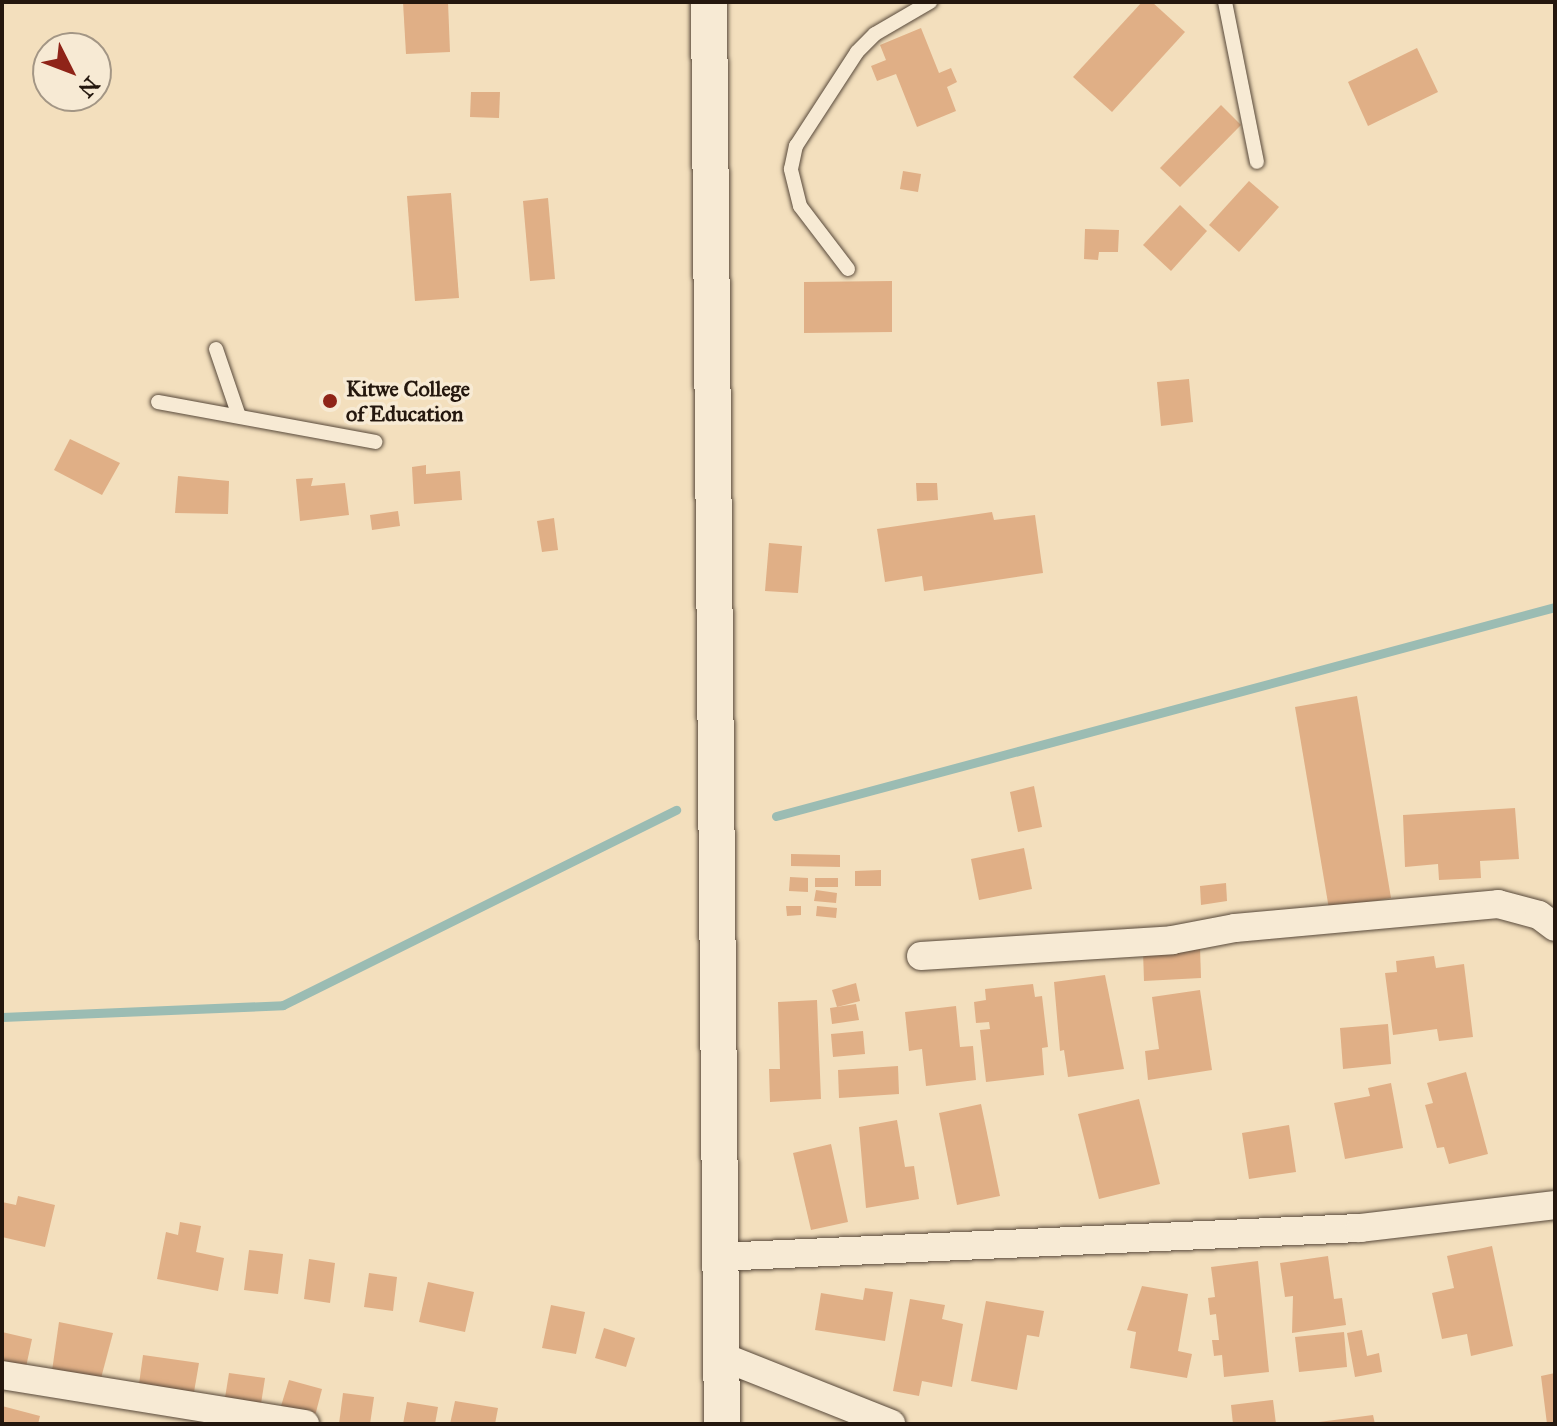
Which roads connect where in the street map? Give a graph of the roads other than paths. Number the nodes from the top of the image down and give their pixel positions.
1 (709, 2) edge
2 (930, 2) edge
3 (1225, 2) edge
4 (1257, 162) dead end
5 (848, 269) dead end
6 (216, 349) dead end
7 (158, 402) dead end
8 (239, 416) junction
9 (375, 442) dead end
10 (1555, 927) edge
11 (921, 956) dead end
12 (1555, 1205) edge
13 (718, 1257) junction
14 (723, 1357) junction
15 (2, 1375) edge
16 (305, 1424) edge
17 (722, 1424) edge
18 (891, 1424) edge

1 - 13 street
2 - 5 lane
3 - 4 lane
6 - 8 lane
7 - 8 lane
8 - 9 lane
10 - 11 street
12 - 13 street
13 - 14 street
14 - 17 street
14 - 18 street
15 - 16 street

